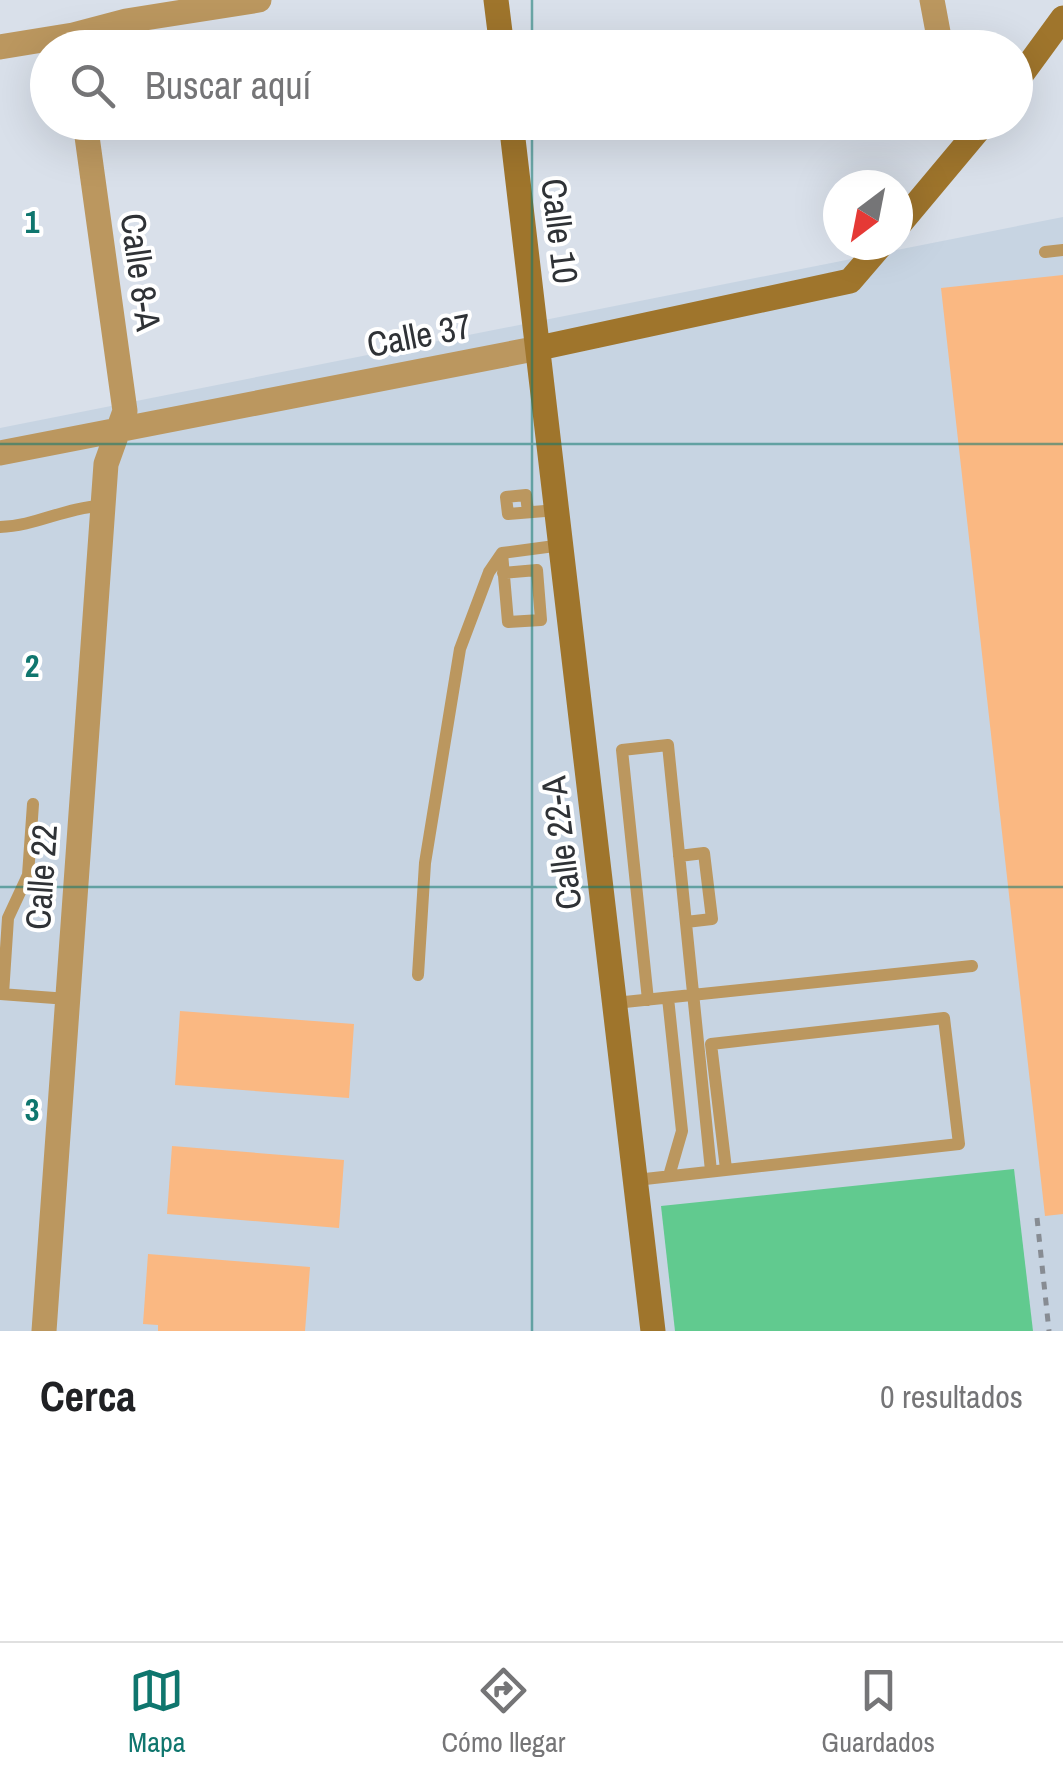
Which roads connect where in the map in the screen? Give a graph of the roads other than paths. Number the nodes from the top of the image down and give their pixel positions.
1 (258, 0) edge
2 (496, 0) edge
3 (932, 0) edge
4 (131, 11) edge
5 (1063, 18) edge
6 (95, 30) edge
7 (500, 30) edge
8 (938, 30) edge
9 (30, 45) edge
10 (0, 47) edge
11 (1033, 59) edge
12 (88, 140) edge
13 (513, 140) edge
14 (967, 140) edge
15 (913, 207) edge
16 (1063, 250) edge
17 (1045, 252) dead end
18 (868, 260) edge
19 (539, 348) junction
20 (119, 429) junction
21 (0, 454) edge
22 (102, 506) junction
23 (557, 510) junction
24 (528, 512) dead end
25 (0, 527) edge
26 (562, 544) junction
27 (502, 552) junction
28 (503, 572) junction
29 (33, 804) dead end
30 (679, 856) junction
31 (686, 922) junction
32 (972, 966) dead end
33 (418, 975) dead end
34 (2, 994) edge
35 (693, 995) junction
36 (668, 998) junction
37 (68, 999) junction
38 (648, 1000) junction
39 (615, 1003) junction
40 (726, 1170) junction
41 (711, 1171) junction
42 (669, 1176) junction
43 (636, 1180) junction
44 (44, 1331) edge
45 (653, 1331) edge

1 - 4 street
2 - 7 street
3 - 8 street
4 - 6 street
5 - 11 street
9 - 10 street
12 - 20 street, Calle 8-A
13 - 19 street, Calle 10
14 - 15 street
16 - 17 lane
18 - 19 street, Calle 37
19 - 20 street, Calle 37
19 - 23 street, Calle 22-A
20 - 21 street, Calle 37
20 - 22 street, Calle 22
22 - 25 lane
22 - 37 street, Calle 22
23 - 24 lane
23 - 26 street, Calle 22-A
26 - 27 lane
26 - 39 street, Calle 22-A
27 - 28 lane
27 - 33 lane
28 - 28 lane
29 - 34 lane
30 - 31 lane
30 - 31 lane
30 - 38 lane
31 - 35 lane
32 - 35 lane
34 - 37 lane
35 - 36 lane
35 - 41 lane
36 - 38 lane
36 - 42 lane
37 - 44 street, Calle 22
38 - 39 lane
39 - 43 street, Calle 22-A
40 - 40 lane
40 - 41 lane
41 - 42 lane
42 - 43 lane
43 - 45 street, Calle 22-A

